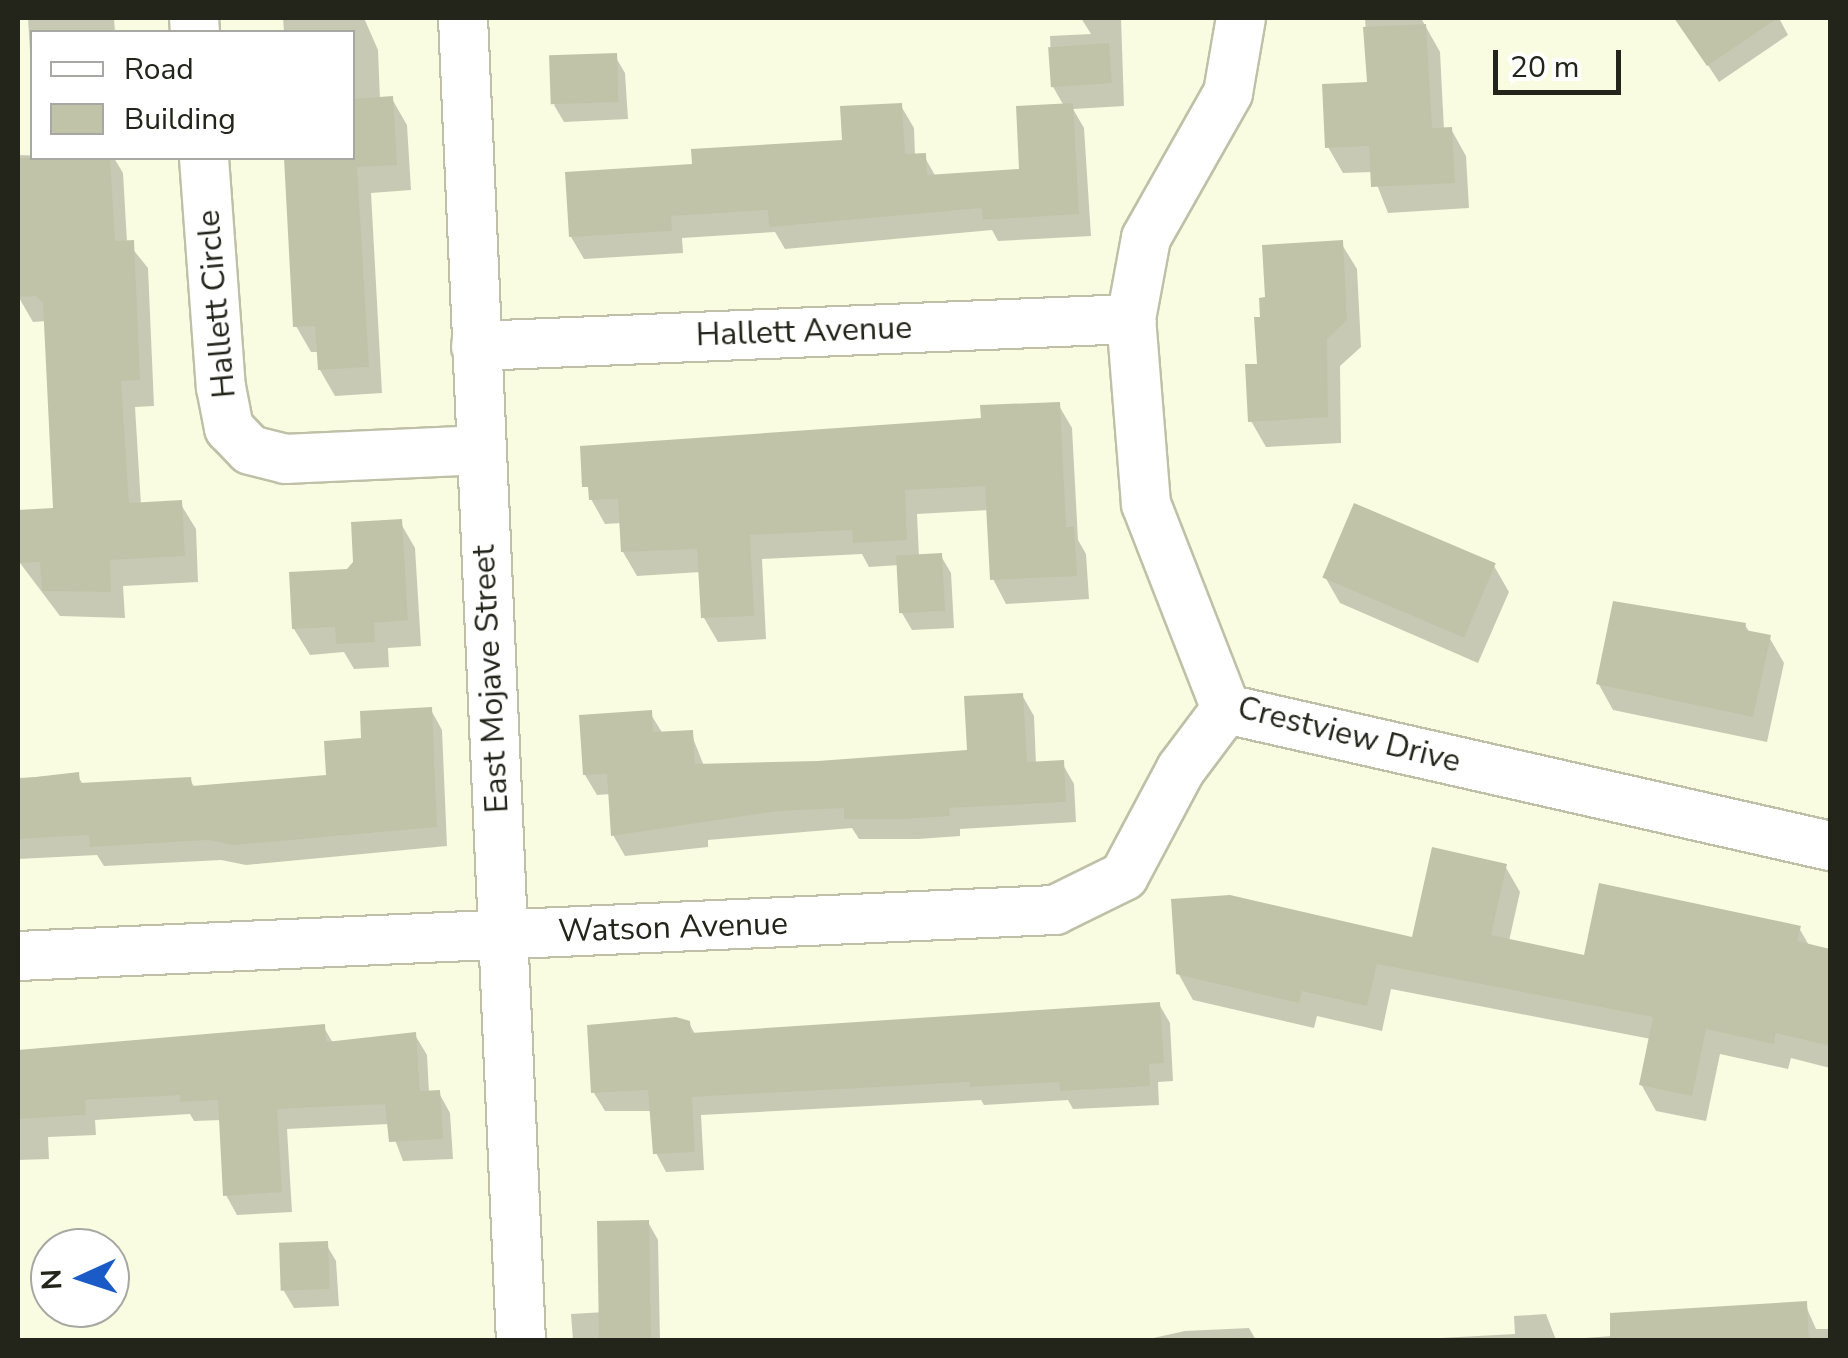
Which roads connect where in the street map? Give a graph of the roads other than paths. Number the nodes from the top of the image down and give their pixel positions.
1 (463, 18) edge
2 (1241, 18) edge
3 (204, 160) edge
4 (1131, 319) junction
5 (476, 346) junction
6 (481, 450) junction
7 (1226, 710) junction
8 (1830, 846) edge
9 (503, 936) junction
10 (18, 956) edge
11 (521, 1340) edge

1 - 5 street, East Mojave Street
2 - 4 street, Crestview Drive
3 - 6 street, Hallett Circle
4 - 5 street, Hallett Avenue
4 - 7 street, Crestview Drive
5 - 6 street, East Mojave Street
6 - 9 street, East Mojave Street
7 - 8 street, Crestview Drive
7 - 9 street, Watson Avenue
9 - 10 street, Watson Avenue
9 - 11 street, East Mojave Street

